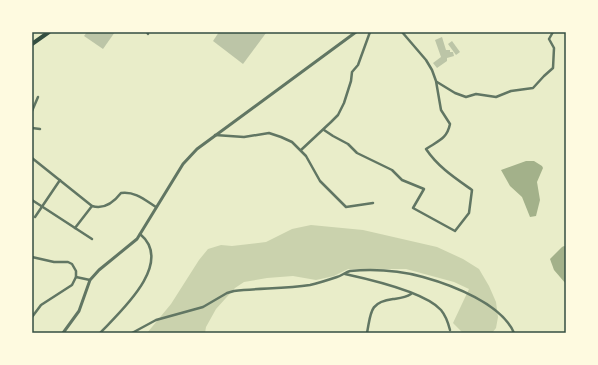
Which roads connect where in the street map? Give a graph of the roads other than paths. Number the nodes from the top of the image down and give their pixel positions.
1 (49, 32) edge
2 (356, 32) edge
3 (370, 32) edge
4 (402, 32) edge
5 (553, 32) edge
6 (32, 44) edge
7 (436, 81) junction
8 (38, 97) dead end
9 (32, 111) edge
10 (32, 128) edge
11 (40, 129) dead end
12 (324, 130) junction
13 (214, 135) junction
14 (301, 150) junction
15 (32, 158) edge
16 (60, 180) junction
17 (32, 200) edge
18 (373, 203) dead end
19 (92, 206) junction
20 (42, 207) junction
21 (156, 207) junction
22 (35, 217) dead end
23 (75, 228) junction
24 (140, 234) junction
25 (92, 239) dead end
26 (32, 257) edge
27 (344, 274) junction
28 (76, 277) junction
29 (90, 280) junction
30 (411, 294) junction
31 (32, 317) edge
32 (450, 330) dead end
33 (63, 333) edge
34 (100, 333) edge
35 (132, 333) edge
36 (367, 333) edge
37 (514, 333) edge

1 - 6 highway
2 - 13 street
3 - 12 street
4 - 7 street
5 - 7 street
7 - 12 street
8 - 9 street
10 - 11 street
12 - 14 street
13 - 14 street
13 - 21 street
14 - 18 street
15 - 16 street
16 - 19 street
16 - 20 street
17 - 20 street
19 - 21 street
19 - 23 street
20 - 22 street
20 - 23 street
21 - 24 street
23 - 25 street
24 - 29 street
24 - 34 street
26 - 28 street
27 - 30 street
27 - 35 street
27 - 37 street
28 - 29 street
28 - 31 street
29 - 33 street
30 - 32 street
30 - 36 street

